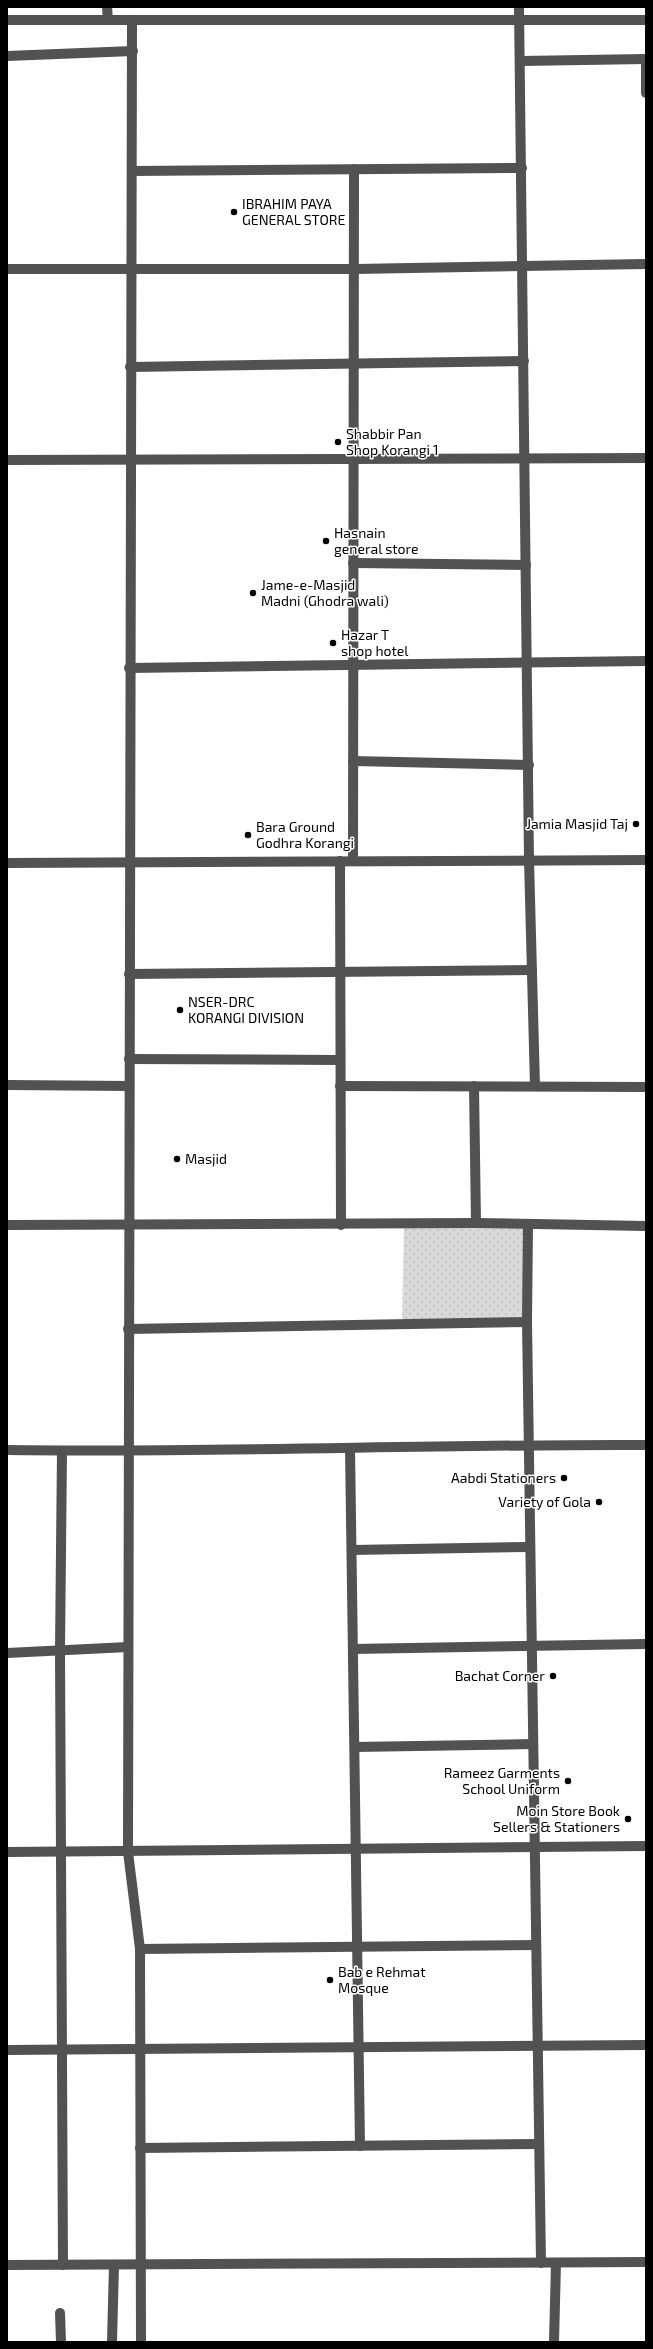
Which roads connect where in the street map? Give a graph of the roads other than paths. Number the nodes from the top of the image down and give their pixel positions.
1 (107, 7) edge
2 (518, 7) edge
3 (7, 20) edge
4 (108, 20) junction
5 (132, 20) junction
6 (519, 20) junction
7 (646, 20) edge
8 (132, 51) junction
9 (7, 56) edge
10 (646, 59) edge
11 (520, 61) junction
12 (646, 93) edge
13 (522, 168) junction
14 (354, 169) junction
15 (132, 171) junction
16 (646, 264) edge
17 (523, 266) junction
18 (7, 269) edge
19 (355, 269) junction
20 (131, 270) junction
21 (524, 361) junction
22 (353, 363) junction
23 (130, 367) junction
24 (525, 458) junction
25 (646, 458) edge
26 (353, 459) junction
27 (7, 460) edge
28 (130, 460) junction
29 (353, 563) junction
30 (526, 564) junction
31 (646, 661) edge
32 (527, 663) junction
33 (354, 665) junction
34 (130, 668) junction
35 (353, 761) junction
36 (529, 765) junction
37 (530, 860) junction
38 (646, 860) edge
39 (340, 861) junction
40 (354, 861) junction
41 (129, 862) junction
42 (7, 863) edge
43 (532, 970) junction
44 (340, 972) junction
45 (129, 974) junction
46 (129, 1059) junction
47 (340, 1060) junction
48 (7, 1085) edge
49 (129, 1086) junction
50 (340, 1086) junction
51 (474, 1086) junction
52 (535, 1086) junction
53 (646, 1087) edge
54 (476, 1223) junction
55 (7, 1225) edge
56 (129, 1225) junction
57 (341, 1225) junction
58 (528, 1225) junction
59 (646, 1226) edge
60 (527, 1322) junction
61 (128, 1329) junction
62 (529, 1444) junction
63 (646, 1445) edge
64 (350, 1448) junction
65 (7, 1450) edge
66 (62, 1451) junction
67 (128, 1452) junction
68 (530, 1547) junction
69 (352, 1550) junction
70 (646, 1644) edge
71 (532, 1646) junction
72 (128, 1647) junction
73 (353, 1649) junction
74 (60, 1650) junction
75 (7, 1653) edge
76 (533, 1744) junction
77 (355, 1747) junction
78 (535, 1846) junction
79 (646, 1846) edge
80 (356, 1849) junction
81 (7, 1852) edge
82 (61, 1852) junction
83 (128, 1852) junction
84 (536, 1945) junction
85 (358, 1946) junction
86 (140, 1949) junction
87 (538, 2045) junction
88 (646, 2045) edge
89 (359, 2047) junction
90 (7, 2050) edge
91 (63, 2050) junction
92 (140, 2050) junction
93 (539, 2144) junction
94 (360, 2146) junction
95 (140, 2148) junction
96 (646, 2262) edge
97 (541, 2263) junction
98 (556, 2263) junction
99 (140, 2264) junction
100 (7, 2265) edge
101 (63, 2265) junction
102 (114, 2265) junction
103 (60, 2313) dead end
104 (61, 2342) edge
105 (112, 2342) edge
106 (141, 2342) edge
107 (554, 2342) edge

1 - 4 street
2 - 6 street
3 - 4 street
4 - 5 street
5 - 6 street
5 - 8 street
6 - 7 street
6 - 11 street
8 - 9 street
8 - 15 street
10 - 11 street
10 - 12 street
11 - 13 street
13 - 14 street
13 - 17 street
14 - 15 street
14 - 19 street
15 - 20 street
16 - 17 street
17 - 19 street
17 - 21 street
18 - 20 street
19 - 20 street
19 - 22 street
20 - 23 street
21 - 22 street
21 - 24 street
22 - 23 street
22 - 26 street
23 - 28 street
24 - 25 street
24 - 26 street
24 - 30 street
26 - 28 street
26 - 29 street
27 - 28 street
28 - 34 street
29 - 30 street
29 - 33 street
30 - 32 street
31 - 32 street
32 - 33 street
32 - 36 street
33 - 34 street
33 - 35 street
34 - 41 street
35 - 36 street
35 - 40 street
36 - 37 street
37 - 38 street
37 - 40 street
37 - 43 street
39 - 40 street
39 - 41 street
39 - 44 street
41 - 42 street
41 - 45 street
43 - 44 street
43 - 52 street
44 - 45 street
44 - 47 street
45 - 46 street
46 - 47 street
46 - 49 street
47 - 50 street
48 - 49 street
49 - 56 street
50 - 51 street
50 - 57 street
51 - 52 street
51 - 54 street
52 - 53 street
54 - 57 street
54 - 58 street
55 - 56 street
56 - 57 street
56 - 61 street
58 - 59 street
58 - 60 street
60 - 61 street
60 - 62 street
61 - 67 street
62 - 63 street
62 - 64 street
62 - 68 street
64 - 67 street
64 - 69 street
65 - 66 street
66 - 67 street
66 - 74 street
67 - 72 street
68 - 69 street
68 - 71 street
69 - 73 street
70 - 71 street
71 - 73 street
71 - 76 street
72 - 74 street
72 - 83 street
73 - 77 street
74 - 75 street
74 - 82 street
76 - 77 street
76 - 78 street
77 - 80 street
78 - 79 street
78 - 80 street
78 - 84 street
80 - 83 street
80 - 85 street
81 - 82 street
82 - 83 street
82 - 91 street
83 - 86 street
84 - 85 street
84 - 87 street
85 - 86 street
85 - 89 street
86 - 92 street
87 - 88 street
87 - 89 street
87 - 93 street
89 - 92 street
89 - 94 street
90 - 91 street
91 - 92 street
91 - 101 street
92 - 95 street
93 - 94 street
93 - 97 street
94 - 95 street
95 - 99 street
96 - 98 street
97 - 98 street
97 - 99 street
98 - 107 street
99 - 102 street
99 - 106 street
100 - 101 street
101 - 102 street
102 - 105 street
103 - 104 street

